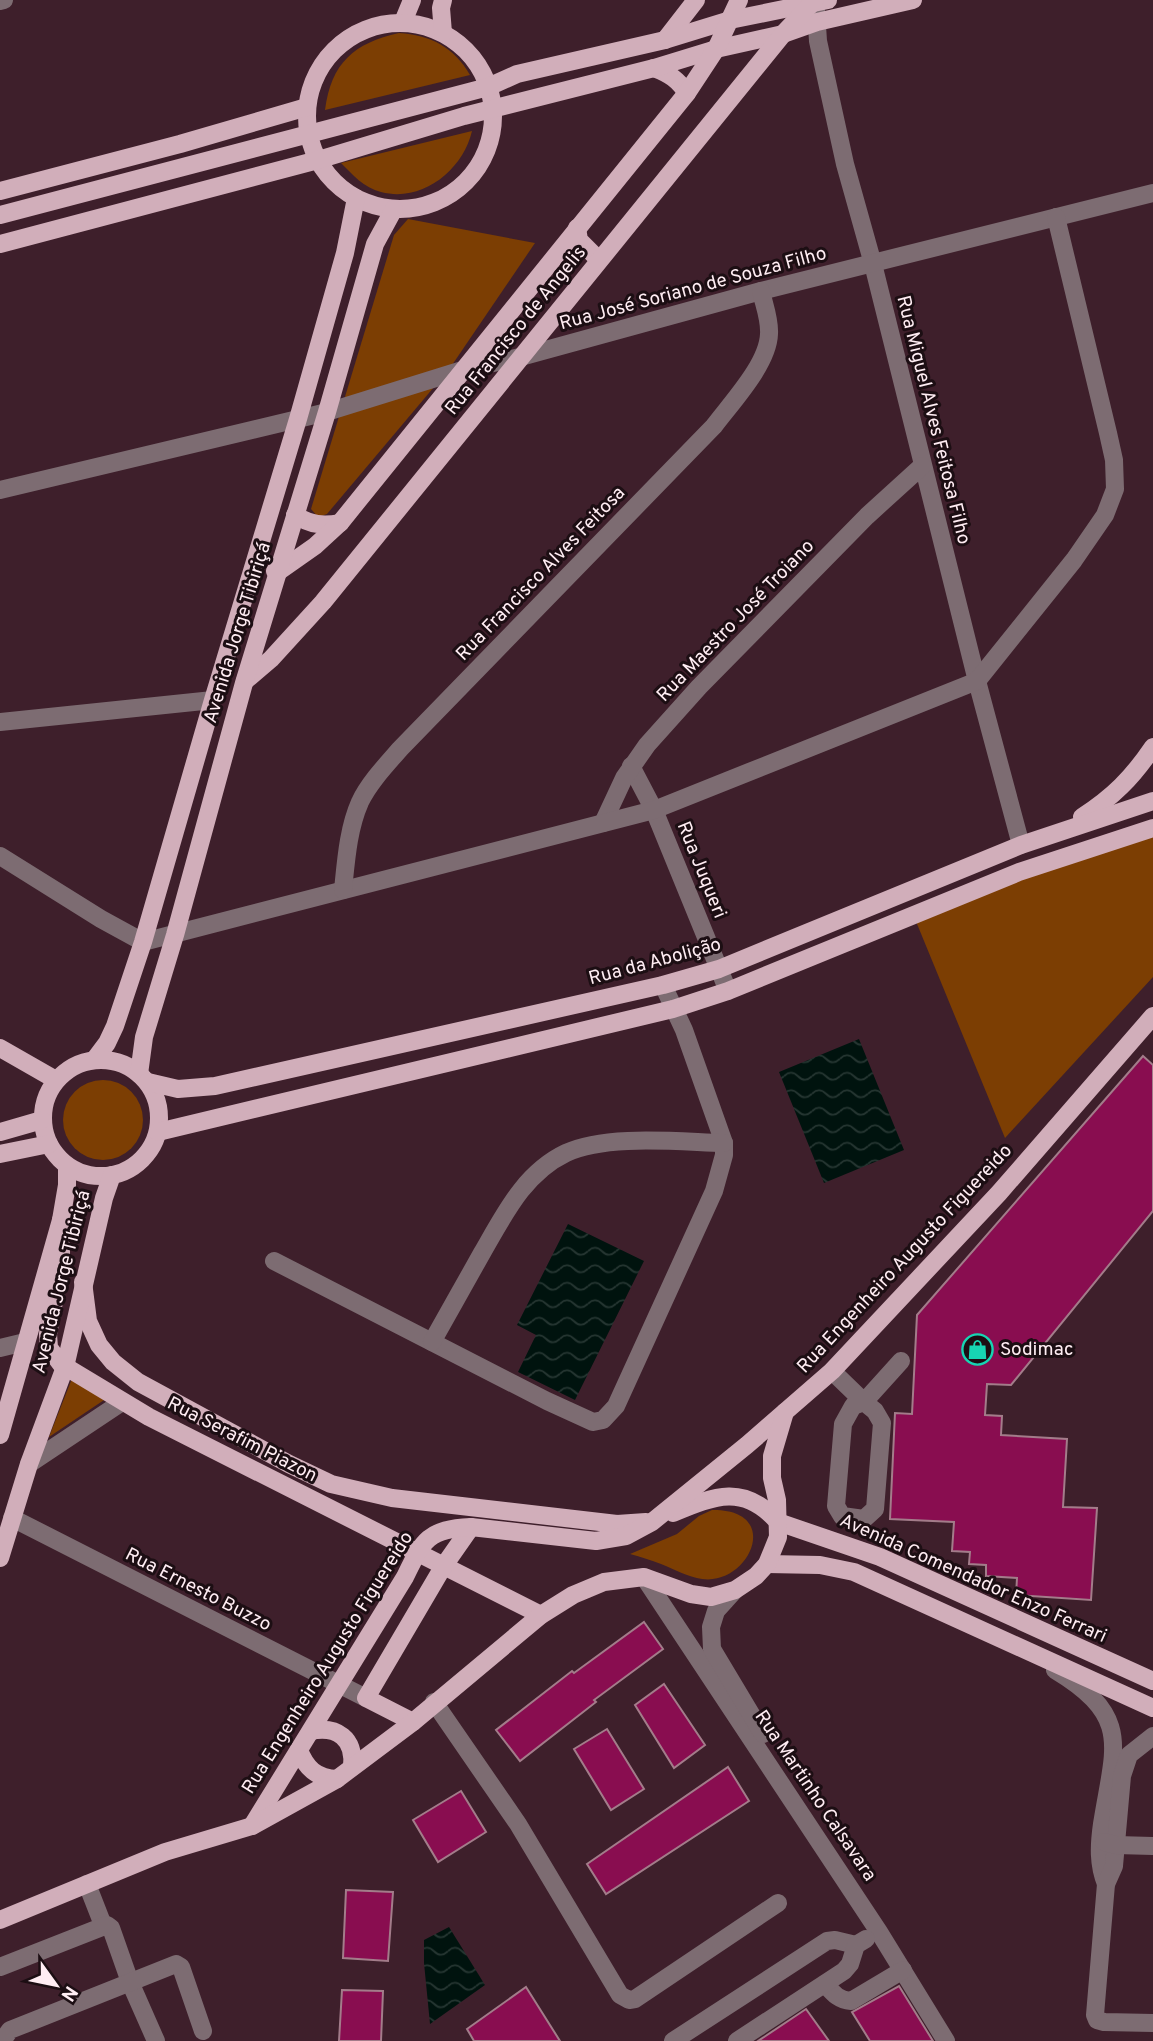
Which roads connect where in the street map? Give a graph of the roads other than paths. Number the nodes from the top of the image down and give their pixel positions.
1 (412, 0) edge
2 (443, 0) edge
3 (696, 0) edge
4 (740, 0) edge
5 (913, 0) edge
6 (817, 2) edge
7 (730, 20) junction
8 (403, 22) junction
9 (817, 22) junction
10 (443, 33) junction
11 (783, 34) junction
12 (665, 40) junction
13 (716, 49) junction
14 (654, 68) junction
15 (488, 88) junction
16 (687, 93) junction
17 (307, 107) junction
18 (492, 110) junction
19 (309, 134) junction
20 (318, 160) junction
21 (0, 191) edge
22 (1153, 193) edge
23 (356, 198) junction
24 (394, 209) junction
25 (0, 215) edge
26 (1056, 217) junction
27 (577, 228) junction
28 (0, 244) edge
29 (599, 260) junction
30 (873, 264) junction
31 (761, 291) junction
32 (524, 356) junction
33 (462, 370) junction
34 (327, 412) junction
35 (298, 419) junction
36 (922, 467) junction
37 (0, 491) edge
38 (295, 515) junction
39 (340, 523) junction
40 (254, 568) junction
41 (278, 572) junction
42 (977, 681) junction
43 (244, 682) junction
44 (213, 700) junction
45 (0, 722) edge
46 (1153, 747) edge
47 (631, 766) junction
48 (1153, 802) edge
49 (654, 810) junction
50 (603, 823) junction
51 (1153, 828) edge
52 (1051, 835) junction
53 (1021, 845) junction
54 (0, 856) edge
55 (343, 890) junction
56 (175, 934) junction
57 (143, 942) junction
58 (719, 970) junction
59 (663, 985) junction
60 (728, 991) junction
61 (673, 1009) junction
62 (1153, 1016) edge
63 (0, 1048) edge
64 (95, 1059) junction
65 (144, 1078) junction
66 (56, 1080) junction
67 (42, 1120) junction
68 (0, 1132) edge
69 (158, 1132) junction
70 (724, 1143) junction
71 (49, 1144) junction
72 (0, 1154) edge
73 (67, 1166) junction
74 (112, 1175) junction
75 (61, 1220) junction
76 (274, 1261) dead end
77 (83, 1282) junction
78 (25, 1342) junction
79 (432, 1342) junction
80 (0, 1348) edge
81 (901, 1361) dead end
82 (65, 1367) junction
83 (832, 1371) junction
84 (122, 1402) junction
85 (864, 1402) junction
86 (785, 1412) junction
87 (0, 1435) edge
88 (29, 1464) junction
89 (12, 1518) junction
90 (652, 1522) junction
91 (778, 1522) junction
92 (471, 1527) junction
93 (417, 1553) junction
94 (0, 1558) edge
95 (766, 1564) junction
96 (443, 1567) junction
97 (644, 1577) junction
98 (736, 1590) junction
99 (541, 1615) junction
100 (1007, 1642) junction
101 (1153, 1681) edge
102 (339, 1686) junction
103 (366, 1698) junction
104 (434, 1702) junction
105 (1153, 1708) edge
106 (413, 1722) junction
107 (311, 1731) junction
108 (1153, 1737) edge
109 (299, 1750) junction
110 (352, 1767) junction
111 (337, 1779) junction
112 (252, 1826) junction
113 (1108, 1843) junction
114 (1153, 1846) edge
115 (87, 1884) junction
116 (778, 1903) dead end
117 (0, 1920) edge
118 (103, 1925) junction
119 (883, 1929) junction
120 (856, 1945) junction
121 (0, 1967) edge
122 (903, 1970) junction
123 (130, 1982) junction
124 (825, 1984) junction
125 (1153, 2023) edge
126 (203, 2031) dead end
127 (2, 2041) edge
128 (156, 2041) edge
129 (673, 2041) edge
130 (737, 2041) edge
131 (946, 2041) edge
132 (959, 2041) edge

1 - 8 main road
2 - 10 main road
3 - 12 main road
4 - 7 main road, Rua Francisco de Angelis
5 - 9 main road
6 - 7 main road
6 - 9 street, Rua Miguel Alves Feitosa Filho
6 - 11 main road, Rua Francisco de Angelis
7 - 12 main road
7 - 13 main road, Rua Francisco de Angelis
8 - 10 main road
8 - 17 main road
9 - 11 main road
9 - 30 street, Rua Miguel Alves Feitosa Filho
10 - 15 main road
11 - 13 main road
11 - 29 main road, Rua Francisco de Angelis
12 - 15 main road
13 - 14 main road
13 - 16 main road, Rua Francisco de Angelis
14 - 16 main road
14 - 18 main road
15 - 18 main road
15 - 19 main road
16 - 27 main road, Rua Francisco de Angelis
17 - 19 main road
17 - 21 main road
18 - 20 main road
18 - 24 main road
19 - 20 main road
19 - 25 main road
20 - 23 main road
20 - 28 main road
22 - 26 street, Rua José Soriano de Souza Filho
23 - 24 main road
23 - 35 main road, Avenida Jorge Tibiriçá
24 - 34 main road, Avenida Jorge Tibiriçá
26 - 30 street, Rua José Soriano de Souza Filho
26 - 42 street
27 - 29 main road
27 - 33 main road, Rua Francisco de Angelis
29 - 32 main road, Rua Francisco de Angelis
30 - 31 street, Rua José Soriano de Souza Filho
30 - 36 street, Rua Miguel Alves Feitosa Filho
31 - 32 street, Rua José Soriano de Souza Filho
31 - 55 street, Rua Francisco Alves Feitosa
32 - 33 street, Rua José Soriano de Souza Filho
32 - 43 main road, Rua Francisco de Angelis
33 - 34 street, Rua José Soriano de Souza Filho
33 - 39 main road, Rua Francisco de Angelis
34 - 35 street, Rua José Soriano de Souza Filho
34 - 38 main road, Avenida Jorge Tibiriçá
35 - 37 street, Rua José Soriano de Souza Filho
35 - 40 main road, Avenida Jorge Tibiriçá
36 - 42 street, Rua Miguel Alves Feitosa Filho
36 - 47 street, Rua Maestro José Troiano
38 - 39 main road
38 - 41 main road, Avenida Jorge Tibiriçá
39 - 41 main road, Rua Francisco de Angelis
40 - 41 main road
40 - 44 main road, Avenida Jorge Tibiriçá
41 - 43 main road, Avenida Jorge Tibiriçá
42 - 49 street
42 - 53 street, Rua Miguel Alves Feitosa Filho
43 - 56 main road, Avenida Jorge Tibiriçá
44 - 45 street
44 - 57 main road, Avenida Jorge Tibiriçá
46 - 52 main road
47 - 49 street, Rua Juqueri
47 - 50 street, Rua Maestro José Troiano
48 - 52 main road, Rua da Abolição
49 - 50 street
49 - 58 street, Rua Juqueri
50 - 55 street
51 - 60 main road
52 - 53 main road, Rua da Abolição
53 - 58 main road, Rua da Abolição
54 - 57 street
55 - 56 street
56 - 57 street
56 - 65 main road, Avenida Jorge Tibiriçá
57 - 64 main road, Avenida Jorge Tibiriçá
58 - 59 main road, Rua da Abolição
58 - 60 street, Rua Juqueri
59 - 61 street
59 - 65 main road, Rua da Abolição
60 - 61 main road
61 - 69 main road
61 - 70 street
62 - 83 main road, Rua Engenheiro Augusto Figuereido
63 - 66 main road
64 - 65 main road
64 - 66 main road
65 - 69 main road
66 - 67 main road
67 - 68 main road
67 - 71 main road
69 - 74 main road
70 - 79 street
70 - 79 street
71 - 72 main road
71 - 73 main road
73 - 74 main road
73 - 75 main road, Avenida Jorge Tibiriçá
74 - 77 main road, Avenida Jorge Tibiriçá
75 - 78 main road, Avenida Jorge Tibiriçá
75 - 82 main road, Rua Serafim Piazon
76 - 79 street
77 - 82 main road, Avenida Jorge Tibiriçá
77 - 90 main road, Avenida Comendador Enzo Ferrari
78 - 80 street
78 - 87 main road, Avenida Jorge Tibiriçá
81 - 85 street
82 - 84 main road, Rua Serafim Piazon
82 - 88 main road, Avenida Jorge Tibiriçá
83 - 85 street
83 - 86 main road, Rua Engenheiro Augusto Figuereido
84 - 88 street
84 - 93 main road, Rua Serafim Piazon
85 - 85 street
86 - 90 main road, Rua Engenheiro Augusto Figuereido
86 - 91 main road
88 - 89 main road, Avenida Jorge Tibiriçá
89 - 94 main road, Avenida Jorge Tibiriçá
89 - 102 street, Rua Ernesto Buzzo
90 - 91 main road, Avenida Comendador Enzo Ferrari
90 - 92 main road, Rua Engenheiro Augusto Figuereido
91 - 95 main road
91 - 101 main road, Avenida Comendador Enzo Ferrari
92 - 93 main road, Rua Engenheiro Augusto Figuereido
92 - 96 main road
93 - 96 main road, Rua Serafim Piazon
93 - 102 main road, Rua Engenheiro Augusto Figuereido
95 - 98 main road
95 - 100 main road
96 - 99 main road, Rua Serafim Piazon
96 - 103 main road
97 - 98 main road
97 - 99 main road, Rua Engenheiro Augusto Figuereido
97 - 119 street, Rua Martinho Calsavara
98 - 119 street, Rua Martinho Calsavara
99 - 104 main road, Rua Engenheiro Augusto Figuereido
100 - 105 main road
100 - 113 street
102 - 103 street, Rua Ernesto Buzzo
102 - 107 main road, Rua Engenheiro Augusto Figuereido
103 - 106 main road
104 - 106 main road, Rua Engenheiro Augusto Figuereido
104 - 116 street
106 - 110 main road, Rua Engenheiro Augusto Figuereido
107 - 109 main road, Rua Engenheiro Augusto Figuereido
107 - 110 main road
108 - 113 street
109 - 111 main road
109 - 112 main road, Rua Engenheiro Augusto Figuereido
110 - 111 main road, Rua Engenheiro Augusto Figuereido
111 - 112 main road, Rua Engenheiro Augusto Figuereido
112 - 115 main road, Rua Engenheiro Augusto Figuereido
113 - 114 street
113 - 125 street
115 - 117 main road, Rua Engenheiro Augusto Figuereido
115 - 118 street
118 - 121 street
118 - 123 street
119 - 120 street
119 - 122 street, Rua Martinho Calsavara
119 - 132 street, Rua Martinho Calsavara
120 - 124 street
120 - 129 street
122 - 124 street
122 - 131 street, Rua Martinho Calsavara
123 - 126 street
123 - 127 street
123 - 128 street
124 - 130 street

